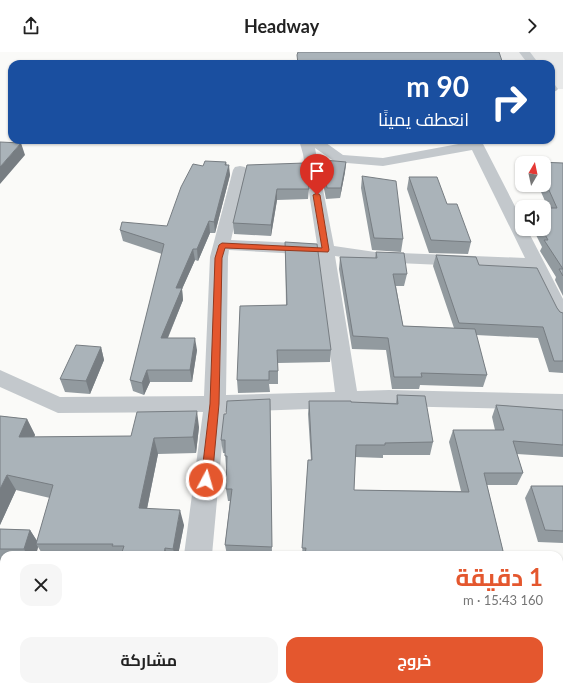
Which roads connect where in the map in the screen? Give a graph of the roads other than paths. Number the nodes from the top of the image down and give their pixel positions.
1 (524, 52) edge
2 (531, 60) edge
3 (307, 144) edge
4 (319, 144) edge
5 (471, 144) edge
6 (476, 144) edge
7 (240, 170) dead end
8 (222, 245) junction
9 (326, 250) junction
10 (535, 264) junction
11 (563, 318) edge
12 (0, 378) edge
13 (347, 399) junction
14 (563, 402) edge
15 (215, 404) junction
16 (198, 551) edge

1 - 2 street
3 - 9 street
4 - 5 street
6 - 10 street
7 - 8 street
8 - 9 street
8 - 15 street
9 - 10 street
9 - 13 street
10 - 11 street
12 - 15 street
13 - 14 street
13 - 15 street
15 - 16 street

